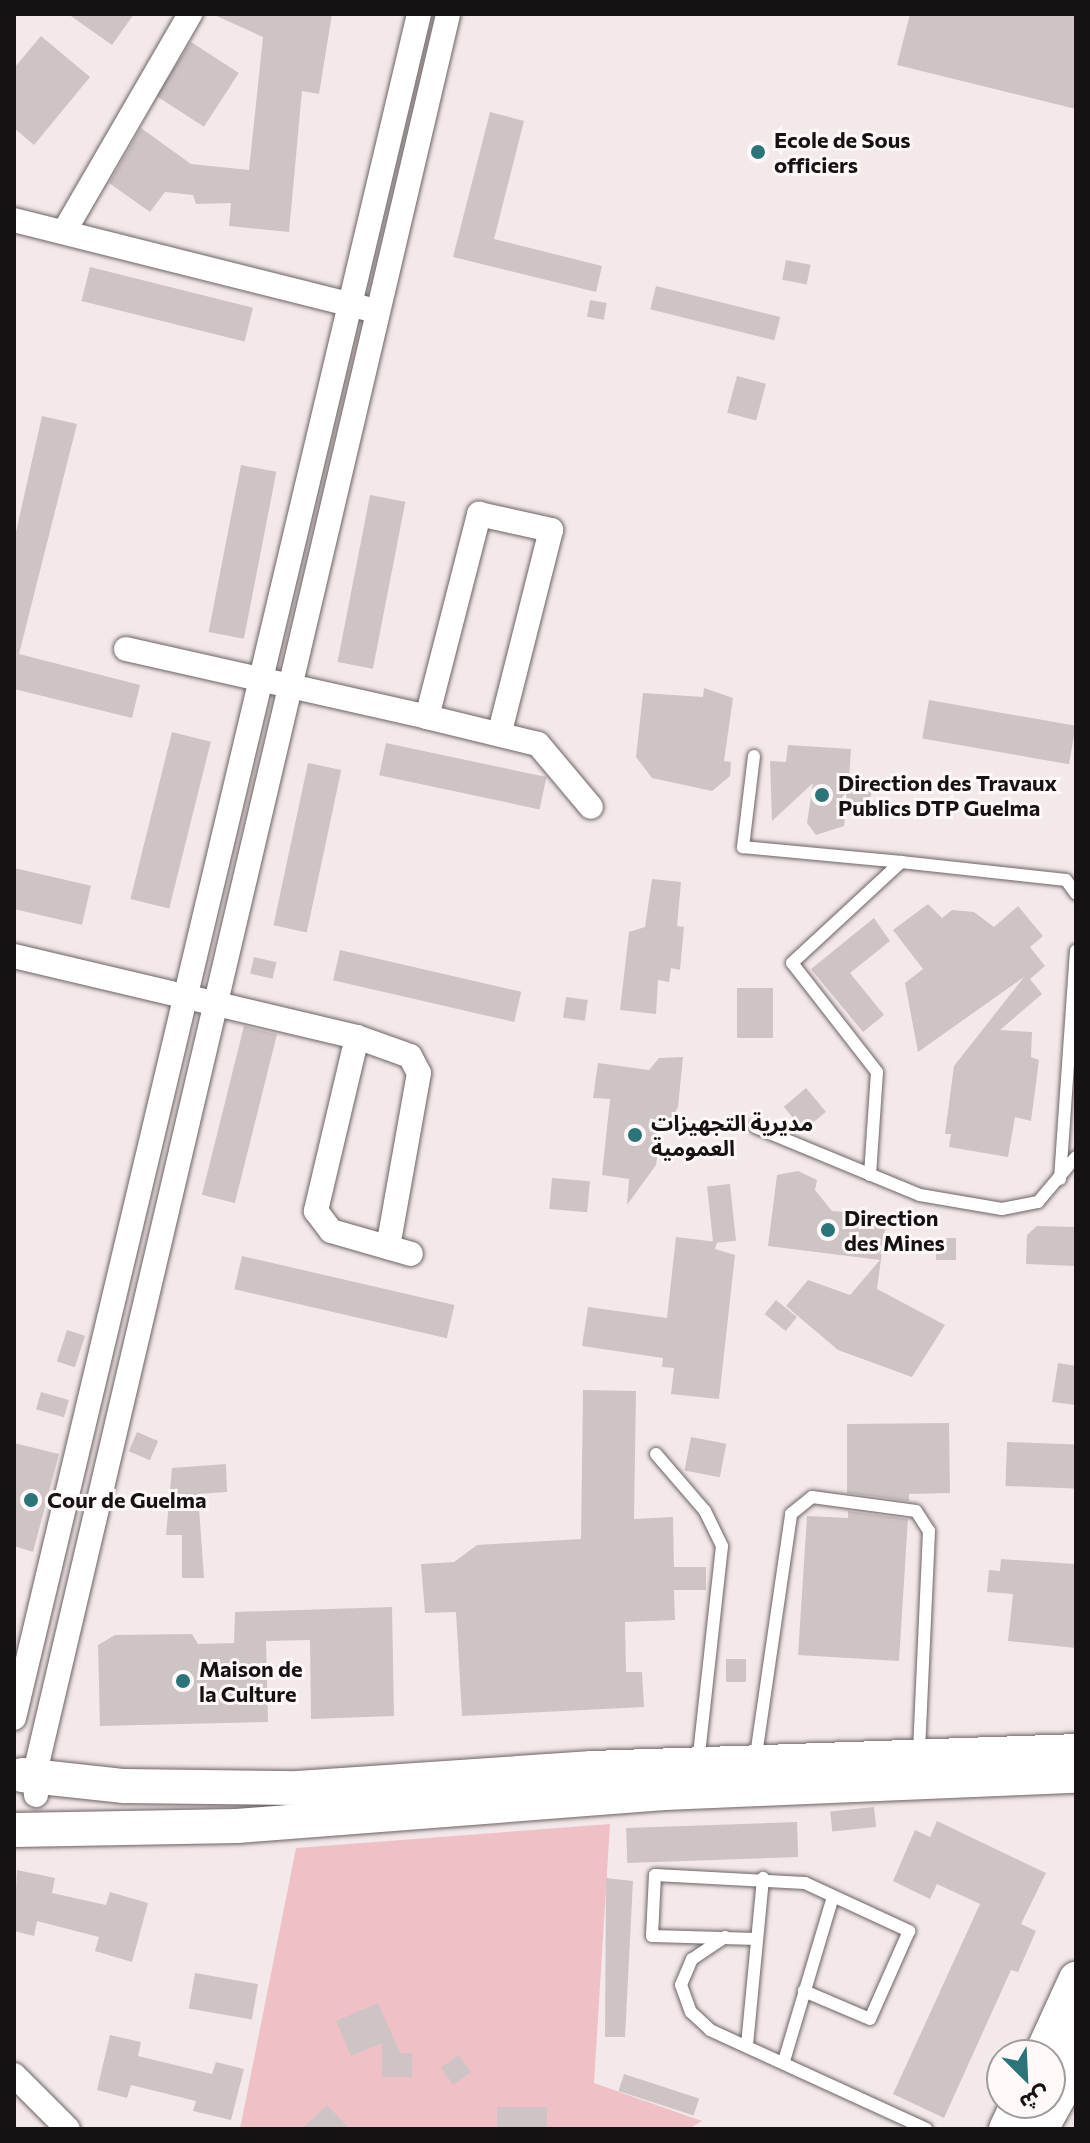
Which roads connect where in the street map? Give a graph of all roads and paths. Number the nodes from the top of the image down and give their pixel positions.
1 (190, 14) edge
2 (419, 14) edge
3 (448, 14) edge
4 (14, 220) edge
5 (65, 230) junction
6 (352, 305) junction
7 (383, 312) junction
8 (126, 649) dead end
9 (263, 683) junction
10 (290, 691) junction
11 (427, 717) junction
12 (500, 732) junction
13 (754, 756) dead end
14 (591, 807) dead end
15 (901, 862) junction
16 (1076, 894) edge
17 (1076, 951) edge
18 (14, 956) edge
19 (187, 995) junction
20 (217, 1001) junction
21 (357, 1037) junction
22 (755, 1127) dead end
23 (1076, 1157) edge
24 (870, 1175) junction
25 (1060, 1182) junction
26 (656, 1454) dead end
27 (14, 1718) edge
28 (1076, 1751) edge
29 (919, 1761) junction
30 (755, 1765) junction
31 (698, 1766) junction
32 (1076, 1776) edge
33 (23, 1808) edge
34 (763, 1878) junction
35 (833, 1897) junction
36 (725, 1937) junction
37 (757, 1939) junction
38 (1076, 1979) edge
39 (804, 1991) junction
40 (1076, 2025) edge
41 (1048, 2039) edge
42 (747, 2045) junction
43 (1066, 2045) edge
44 (784, 2061) junction
45 (1076, 2066) edge
46 (14, 2075) edge
47 (1039, 2123) edge
48 (68, 2129) edge
49 (926, 2129) edge

1 - 5 street
2 - 6 street
3 - 7 street
4 - 5 street
5 - 6 street
6 - 7 street
6 - 9 street
7 - 10 street
8 - 9 street
9 - 10 street
9 - 19 street
10 - 11 street
10 - 20 street
11 - 12 street
11 - 12 street
12 - 14 street
13 - 15 lane
15 - 16 lane
15 - 24 lane
17 - 25 lane
18 - 19 street
19 - 20 street
19 - 27 street
20 - 21 street
20 - 33 street
21 - 21 street
22 - 24 lane
23 - 25 lane
24 - 25 lane
26 - 31 lane
28 - 29 street
29 - 30 street
29 - 30 lane
30 - 31 street
31 - 33 street
32 - 33 street
34 - 35 lane
34 - 36 lane
34 - 37 lane
35 - 39 lane
35 - 39 lane
36 - 37 lane
36 - 42 lane
37 - 42 lane
38 - 41 street
39 - 44 lane
40 - 43 street
42 - 44 lane
44 - 49 lane
45 - 47 street
46 - 48 street

